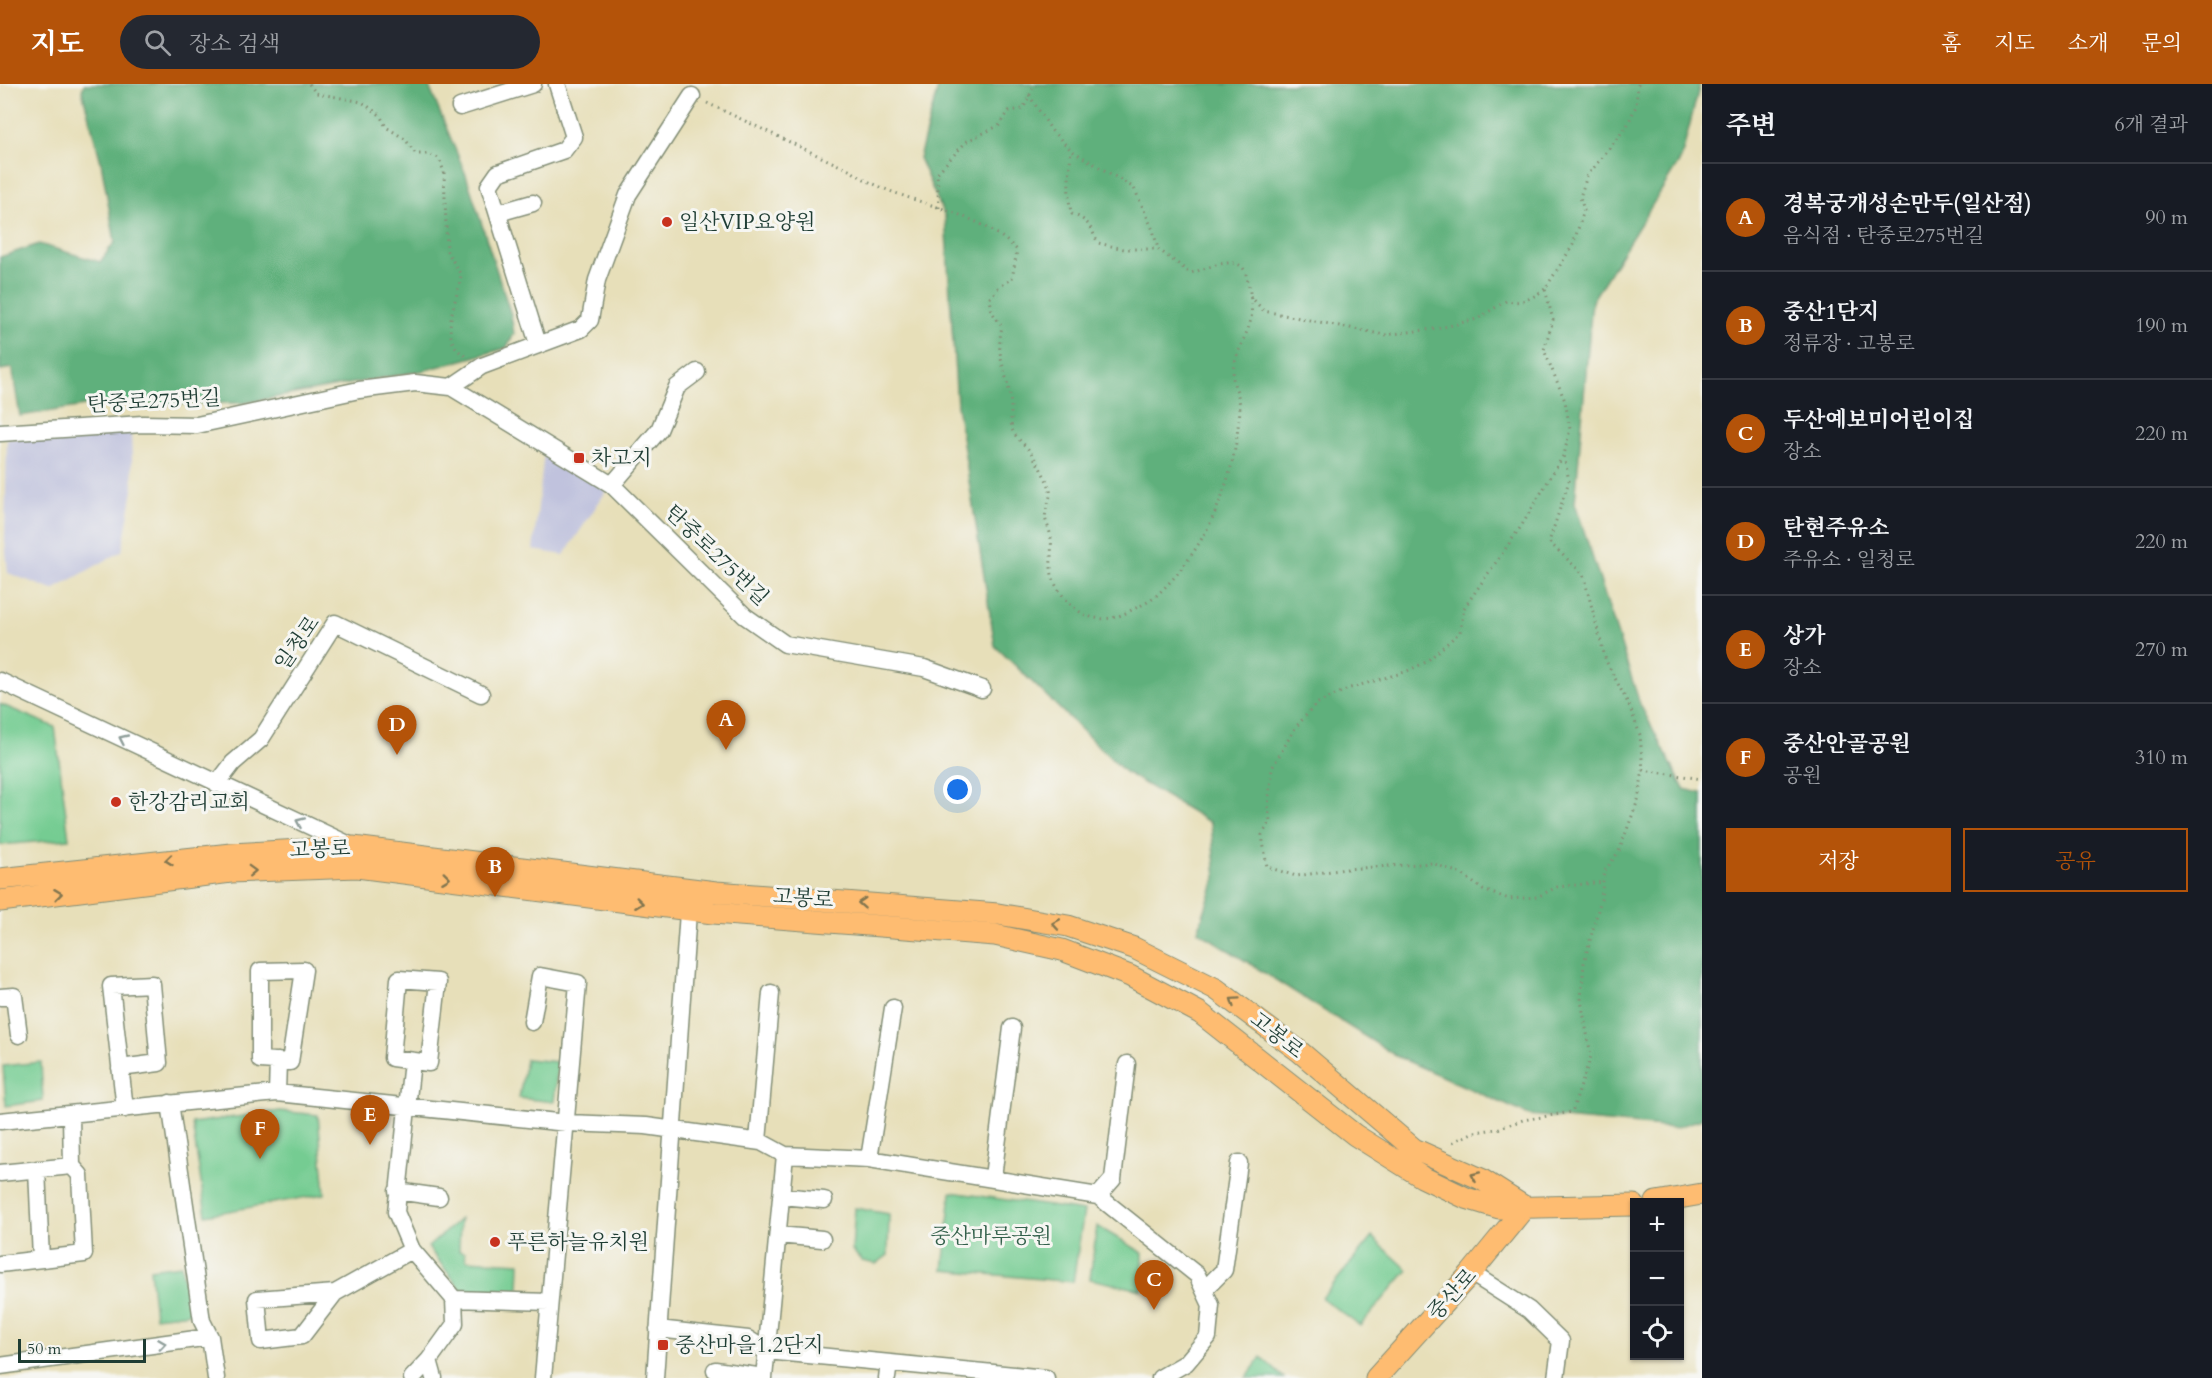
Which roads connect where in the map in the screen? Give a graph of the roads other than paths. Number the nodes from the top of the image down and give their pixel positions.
1 (533, 84) edge
2 (557, 84) edge
3 (692, 96) road end
4 (460, 107) dead end
5 (533, 203) dead end
6 (498, 213) junction
7 (538, 344) junction
8 (697, 372) dead end
9 (451, 387) junction
10 (0, 433) edge
11 (612, 485) junction
12 (0, 681) edge
13 (982, 689) dead end
14 (481, 694) dead end
15 (218, 784) junction
16 (353, 846) junction
17 (0, 879) edge
18 (689, 898) junction
19 (0, 901) edge
20 (771, 993) dead end
21 (0, 997) edge
22 (893, 1008) dead end
23 (532, 1022) dead end
24 (1012, 1028) dead end
25 (19, 1035) dead end
26 (278, 1061) junction
27 (412, 1061) junction
28 (1127, 1064) dead end
29 (120, 1068) junction
30 (277, 1093) junction
31 (170, 1102) junction
32 (407, 1106) junction
33 (125, 1108) junction
34 (71, 1116) junction
35 (0, 1121) edge
36 (567, 1123) junction
37 (671, 1130) junction
38 (758, 1141) junction
39 (785, 1155) junction
40 (869, 1160) junction
41 (1239, 1162) dead end
42 (72, 1166) junction
43 (37, 1169) junction
44 (0, 1173) edge
45 (993, 1177) junction
46 (397, 1191) junction
47 (1702, 1194) edge
48 (781, 1196) junction
49 (1098, 1196) junction
50 (439, 1197) dead end
51 (1682, 1198) edge
52 (824, 1200) dead end
53 (1630, 1205) edge
54 (1525, 1207) junction
55 (778, 1235) junction
56 (822, 1239) dead end
57 (412, 1250) junction
58 (41, 1259) junction
59 (0, 1264) edge
60 (1471, 1273) junction
61 (1204, 1290) junction
62 (335, 1293) junction
63 (454, 1299) junction
64 (549, 1302) junction
65 (658, 1329) junction
66 (210, 1337) junction
67 (767, 1352) junction
68 (429, 1360) junction
69 (0, 1366) edge
70 (715, 1370) dead end
71 (888, 1371) edge
72 (1000, 1376) edge
73 (216, 1378) edge
74 (412, 1378) edge
75 (434, 1378) edge
76 (543, 1378) edge
77 (655, 1378) edge
78 (764, 1378) edge
79 (1046, 1378) edge
80 (1160, 1378) edge
81 (1376, 1378) edge
82 (1556, 1378) edge

1 - 4 street
2 - 6 street
3 - 7 street
5 - 6 street
6 - 7 street
7 - 9 street
8 - 11 street
9 - 10 street, 탄중로275번길
9 - 11 street, 탄중로275번길
11 - 13 street, 탄중로275번길
15 -> 12 street
14 - 15 street, 일청로
16 -> 15 street
16 -> 17 main road, 고봉로
16 - 18 main road, 고봉로
19 -> 18 main road, 고봉로
18 - 37 street
18 - 54 main road, 고봉로
54 -> 18 main road, 고봉로
20 - 38 street
21 - 25 street
22 - 40 street
23 - 36 street
24 - 45 street
26 - 26 street
26 - 30 street
27 - 27 street
27 - 32 street
28 - 49 street
29 - 29 street
29 - 33 street
30 - 31 street
30 - 32 street
31 - 33 street
31 - 66 street
32 - 36 street
32 - 46 street
33 - 34 street
34 - 35 street
34 - 42 street
36 - 37 street
36 - 64 street
37 - 38 street
37 - 65 street
38 - 39 street
39 - 40 street
39 - 48 street
40 - 45 street
41 - 61 street
42 - 43 street
42 - 58 street
43 - 44 street
43 - 58 street
45 - 49 street
46 - 50 street
46 - 57 street
47 - 51 main road
48 - 52 street
48 - 55 street
49 - 61 street
53 - 54 main road, 고봉로
54 - 60 main road, 중산로
55 - 56 street
55 - 67 street
57 - 62 street
57 - 63 street
58 - 59 street
60 - 81 main road, 중산로
60 - 82 street
61 - 80 street
62 - 62 street
63 - 64 street
63 - 68 street
64 - 76 street
65 - 67 street
65 - 77 street
69 -> 66 street
66 - 73 street
67 - 71 street
67 - 78 street
68 - 74 street
68 - 75 street
70 - 78 street
71 - 72 street
72 - 79 street

